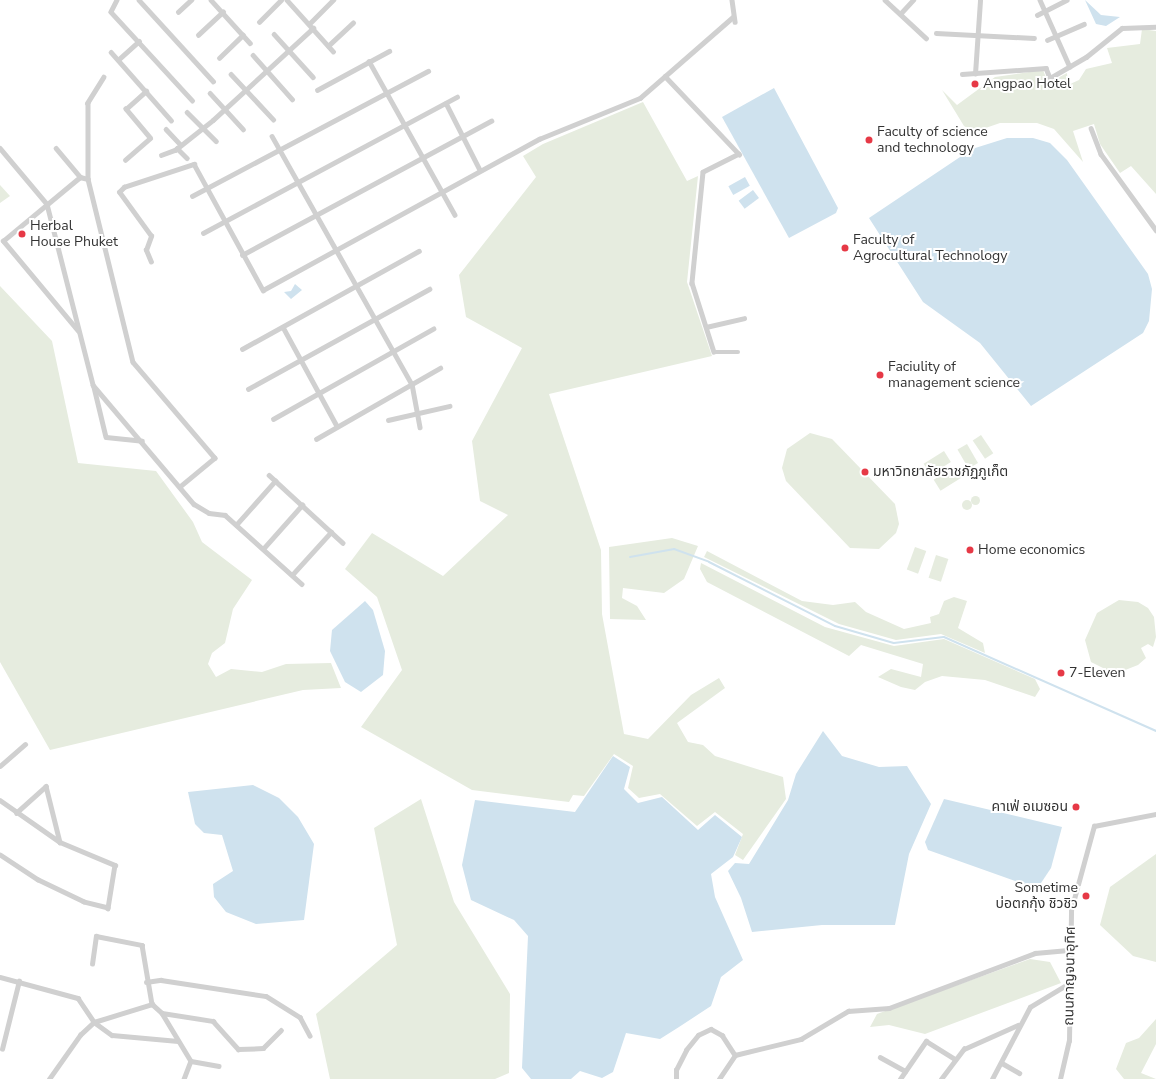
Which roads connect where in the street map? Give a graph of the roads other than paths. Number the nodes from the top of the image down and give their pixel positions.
1 (117, 0) edge
2 (139, 0) edge
3 (191, 0) edge
4 (212, 0) edge
5 (281, 0) edge
6 (333, 0) edge
7 (732, 0) edge
8 (886, 0) edge
9 (913, 0) edge
10 (980, 0) edge
11 (1040, 0) edge
12 (1066, 0) edge
13 (289, 1) edge
14 (1044, 11) junction
15 (178, 12) dead end
16 (222, 12) junction
17 (900, 14) junction
18 (1037, 15) dead end
19 (259, 22) dead end
20 (353, 23) dead end
21 (309, 24) junction
22 (1084, 24) dead end
23 (1156, 27) edge
24 (313, 28) junction
25 (936, 33) dead end
26 (243, 34) junction
27 (274, 34) dead end
28 (198, 35) dead end
29 (977, 35) junction
30 (1056, 36) junction
31 (926, 38) dead end
32 (1034, 38) dead end
33 (1047, 40) dead end
34 (139, 41) junction
35 (250, 43) dead end
36 (328, 46) junction
37 (290, 51) junction
38 (389, 51) dead end
39 (111, 52) dead end
40 (333, 52) dead end
41 (253, 55) dead end
42 (219, 58) dead end
43 (118, 60) junction
44 (369, 61) junction
45 (1070, 67) junction
46 (428, 71) dead end
47 (267, 72) junction
48 (231, 74) dead end
49 (962, 74) dead end
50 (975, 74) junction
51 (665, 76) junction
52 (312, 77) dead end
53 (104, 78) dead end
54 (213, 81) dead end
55 (317, 90) dead end
56 (146, 91) junction
57 (246, 91) junction
58 (387, 92) junction
59 (210, 93) dead end
60 (457, 97) dead end
61 (292, 99) dead end
62 (192, 100) dead end
63 (446, 103) junction
64 (225, 109) junction
65 (188, 112) dead end
66 (273, 119) dead end
67 (171, 120) dead end
68 (491, 121) dead end
69 (405, 125) junction
70 (203, 128) junction
71 (1091, 128) dead end
72 (166, 129) dead end
73 (243, 129) dead end
74 (463, 135) junction
75 (272, 136) dead end
76 (216, 141) dead end
77 (180, 144) junction
78 (0, 148) edge
79 (56, 148) dead end
80 (177, 148) junction
81 (281, 150) junction
82 (161, 155) dead end
83 (423, 157) junction
84 (186, 158) dead end
85 (125, 160) dead end
86 (480, 170) junction
87 (80, 177) junction
88 (88, 179) junction
89 (298, 182) junction
90 (207, 189) junction
91 (443, 192) junction
92 (192, 196) dead end
93 (47, 204) junction
94 (317, 215) junction
95 (455, 215) dead end
96 (224, 222) junction
97 (1156, 230) edge
98 (203, 233) dead end
99 (337, 250) junction
100 (419, 251) dead end
101 (242, 255) junction
102 (151, 262) dead end
103 (357, 286) junction
104 (430, 289) dead end
105 (744, 318) dead end
106 (376, 320) junction
107 (283, 327) junction
108 (706, 327) junction
109 (433, 329) dead end
110 (80, 334) junction
111 (242, 349) dead end
112 (394, 352) junction
113 (738, 352) dead end
114 (301, 360) junction
115 (440, 368) dead end
116 (412, 384) junction
117 (93, 385) junction
118 (248, 389) dead end
119 (319, 393) junction
120 (449, 406) dead end
121 (417, 413) junction
122 (273, 419) dead end
123 (388, 420) dead end
124 (337, 426) junction
125 (420, 427) dead end
126 (316, 439) dead end
127 (142, 441) junction
128 (269, 475) dead end
129 (275, 480) junction
130 (180, 487) junction
131 (302, 505) junction
132 (236, 525) junction
133 (331, 532) junction
134 (343, 543) dead end
135 (263, 549) junction
136 (292, 575) junction
137 (302, 584) dead end
138 (25, 744) dead end
139 (0, 766) edge
140 (0, 800) edge
141 (16, 812) junction
142 (1156, 814) edge
143 (60, 842) junction
144 (0, 855) edge
145 (1068, 950) junction
146 (92, 964) dead end
147 (0, 977) edge
148 (19, 981) junction
149 (146, 982) junction
150 (1068, 984) junction
151 (152, 1004) junction
152 (162, 1013) junction
153 (94, 1022) junction
154 (1018, 1025) junction
155 (282, 1030) dead end
156 (310, 1036) dead end
157 (178, 1041) junction
158 (2, 1050) dead end
159 (735, 1056) junction
160 (880, 1057) dead end
161 (955, 1059) junction
162 (191, 1061) junction
163 (1002, 1063) junction
164 (219, 1066) dead end
165 (905, 1071) junction
166 (1019, 1072) dead end
167 (49, 1079) edge
168 (184, 1079) edge
169 (676, 1079) edge
170 (719, 1079) edge
171 (900, 1079) edge
172 (941, 1079) edge
173 (992, 1079) edge
174 (1060, 1079) edge

1 - 34 street
2 - 54 street
3 - 15 street
4 - 16 street
5 - 19 street
6 - 21 street
7 - 51 street
8 - 17 street
9 - 17 street
10 - 29 street
11 - 14 street
12 - 14 street
13 - 21 street
14 - 18 street
14 - 30 street
16 - 26 street
16 - 28 street
17 - 31 street
20 - 36 street
21 - 24 street
22 - 30 street
23 - 45 street
24 - 36 street
24 - 37 street
25 - 29 street
26 - 35 street
26 - 42 street
27 - 37 street
29 - 32 street
29 - 50 street
30 - 33 street
30 - 45 street
34 - 43 street
34 - 62 street
36 - 40 street
37 - 47 street
37 - 52 street
38 - 44 street
39 - 43 street
41 - 47 street
43 - 56 street
44 - 55 street
44 - 58 street
45 - 50 street
46 - 58 street
47 - 57 street
47 - 61 street
48 - 57 street
49 - 50 street
51 - 86 street
51 - 108 street
53 - 88 street
56 - 67 street
56 - 85 street
57 - 64 street
57 - 66 street
58 - 69 street
58 - 81 street
59 - 64 street
60 - 63 street
63 - 69 street
63 - 74 street
64 - 70 street
64 - 73 street
65 - 70 street
68 - 74 street
69 - 83 street
69 - 89 street
70 - 76 street
70 - 77 street
71 - 97 street
72 - 77 street
74 - 83 street
74 - 86 street
75 - 81 street
77 - 80 street
78 - 93 street
79 - 87 street
80 - 82 street
80 - 84 street
81 - 89 street
81 - 90 street
83 - 91 street
83 - 94 street
86 - 91 street
87 - 88 street
87 - 93 street
88 - 130 street
89 - 94 street
89 - 96 street
90 - 92 street
90 - 96 street
90 - 102 street
91 - 95 street
91 - 99 street
93 - 110 street
93 - 110 street
94 - 99 street
94 - 101 street
96 - 98 street
96 - 101 street
99 - 101 street
99 - 103 street
100 - 103 street
103 - 106 street
103 - 107 street
104 - 106 street
105 - 108 street
106 - 112 street
106 - 114 street
107 - 111 street
107 - 114 street
108 - 113 street
109 - 112 street
110 - 117 street
112 - 116 street
112 - 119 street
114 - 118 street
114 - 119 street
115 - 116 street
116 - 121 street
116 - 124 street
117 - 127 street
117 - 127 street
119 - 122 street
119 - 124 street
120 - 121 street
121 - 123 street
121 - 125 street
124 - 126 street
127 - 130 street
128 - 129 street
129 - 131 street
129 - 132 street
130 - 132 street
131 - 133 street
131 - 135 street
132 - 135 street
133 - 134 street
133 - 136 street
135 - 136 street
136 - 137 street
138 - 139 street
140 - 141 street
141 - 143 street
141 - 143 street
142 - 145 street, ถนนกาญจนาอุทิศ
143 - 144 street
145 - 150 street, ถนนกาญจนาอุทิศ
145 - 159 street
146 - 149 street
147 - 148 street
148 - 153 street
148 - 158 street
149 - 151 street
149 - 156 street
150 - 154 street
150 - 174 street, ถนนกาญจนาอุทิศ
151 - 152 street
151 - 153 street
152 - 155 street
152 - 157 street
153 - 157 street
153 - 167 street
154 - 161 street
154 - 163 street
157 - 162 street
159 - 169 street
159 - 170 street
160 - 165 street
161 - 165 street
161 - 172 street
162 - 164 street
162 - 168 street
163 - 166 street
163 - 173 street
165 - 171 street

